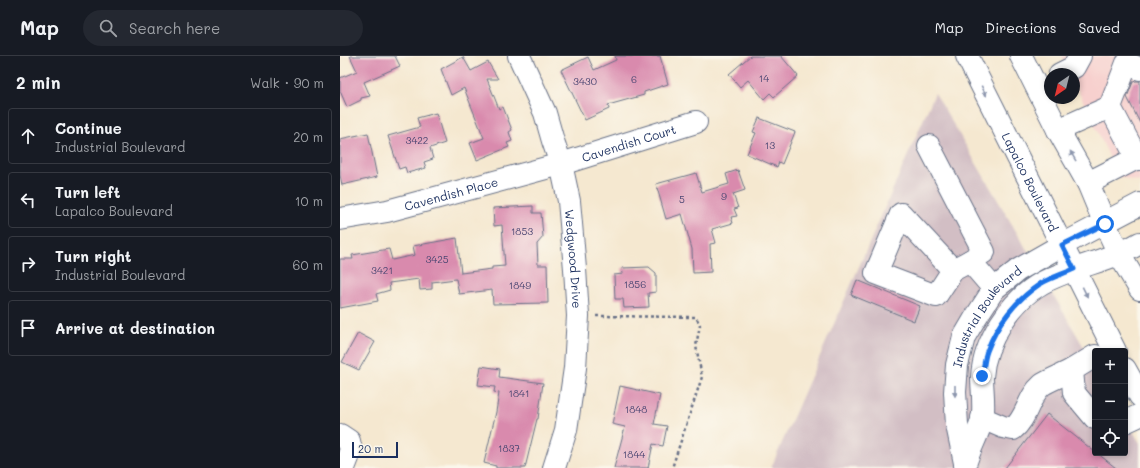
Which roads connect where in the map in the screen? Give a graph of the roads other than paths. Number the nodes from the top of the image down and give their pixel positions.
1 (519, 56) edge
2 (966, 56) edge
3 (1080, 56) edge
4 (1022, 58) edge
5 (1072, 68) edge
6 (1140, 70) edge
7 (1043, 83) edge
8 (1110, 106) junction
9 (696, 122) dead end
10 (1058, 130) junction
11 (929, 146) dead end
12 (1138, 158) edge
13 (561, 164) junction
14 (1088, 183) junction
15 (1140, 204) edge
16 (340, 219) edge
17 (1105, 224) junction
18 (1140, 243) edge
19 (1062, 245) junction
20 (1119, 254) junction
21 (1074, 269) junction
22 (994, 289) junction
23 (1140, 289) edge
24 (1105, 348) edge
25 (1092, 359) edge
26 (1072, 370) junction
27 (1128, 374) edge
28 (1140, 396) edge
29 (1092, 414) edge
30 (1140, 414) edge
31 (982, 418) junction
32 (1128, 420) edge
33 (342, 436) edge
34 (964, 465) edge
35 (344, 468) edge
36 (554, 468) edge

1 - 13 street, Wedgwood Drive
2 -> 19 street, Lapalco Boulevard
3 - 5 street
4 - 7 street
6 - 8 street
7 - 10 street
8 - 10 street
8 - 12 street
9 - 13 street, Cavendish Court
14 -> 10 street
11 - 22 street
12 - 14 street
13 - 16 street, Cavendish Place
13 - 36 street, Wedgwood Drive
14 - 17 street
15 - 17 street, Industrial Boulevard
17 - 19 street, Industrial Boulevard
17 - 20 street
18 - 20 street, Industrial Boulevard
19 - 21 street, Lapalco Boulevard
19 - 22 street, Industrial Boulevard
20 - 21 street, Industrial Boulevard
20 - 23 street
21 -> 24 street, Lapalco Boulevard
21 - 31 street, Industrial Boulevard
22 -> 34 street, Industrial Boulevard
25 - 26 street
26 - 29 street
26 - 31 street
27 - 28 street
30 - 32 street
31 - 34 street, Industrial Boulevard
33 - 35 street

